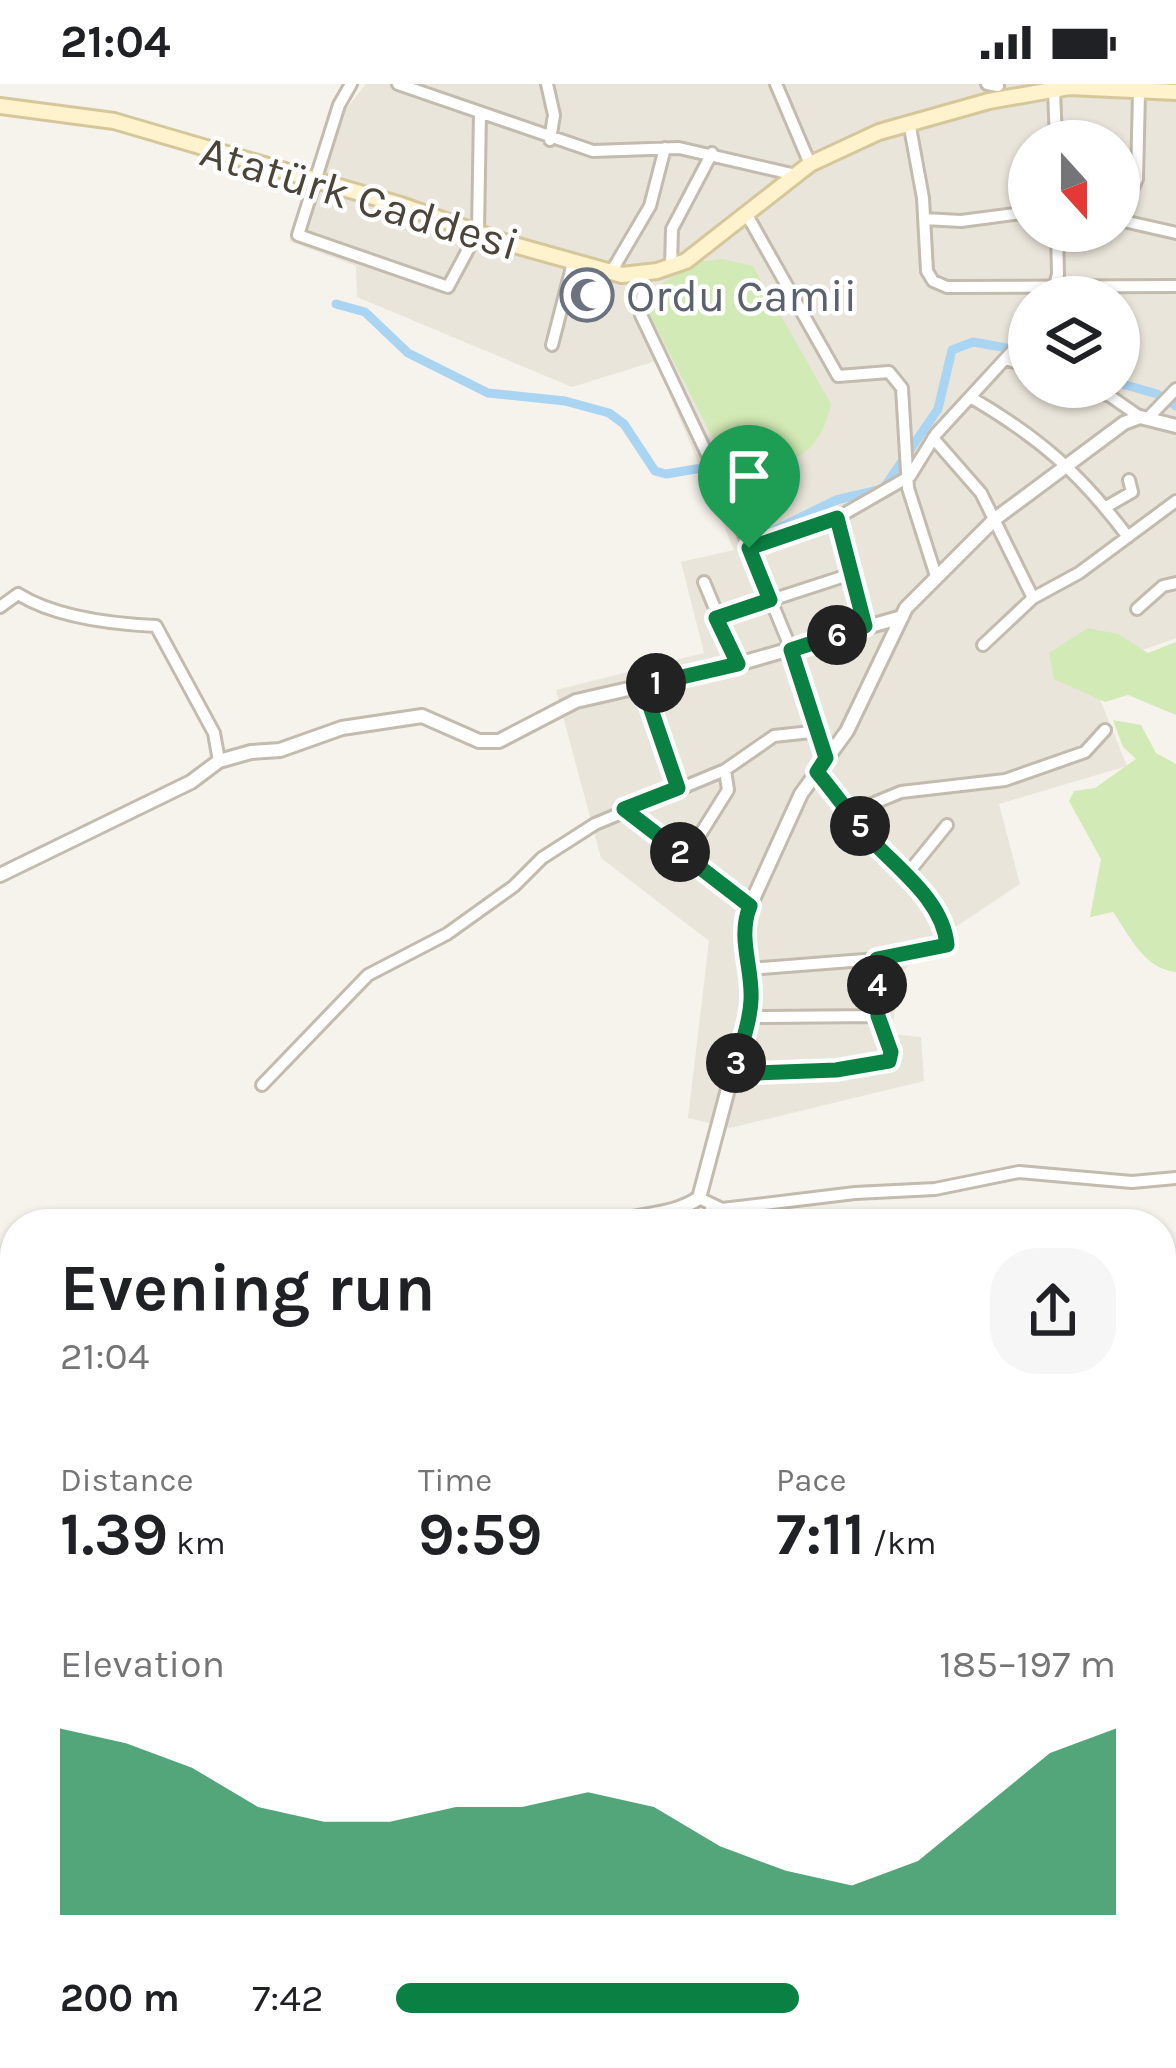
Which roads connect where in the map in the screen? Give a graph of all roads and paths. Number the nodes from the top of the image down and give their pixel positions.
1 (351, 84) edge
2 (398, 84) edge
3 (547, 84) edge
4 (776, 84) edge
5 (1064, 87) edge
6 (996, 88) edge
7 (1139, 92) junction
8 (1176, 92) edge
9 (0, 106) edge
10 (480, 113) junction
11 (1058, 120) edge
12 (1138, 120) edge
13 (909, 122) junction
14 (550, 140) junction
15 (665, 148) junction
16 (712, 152) junction
17 (810, 164) junction
18 (796, 175) junction
19 (315, 180) junction
20 (747, 215) junction
21 (1008, 215) edge
22 (924, 219) junction
23 (1140, 224) edge
24 (478, 231) junction
25 (1176, 233) edge
26 (573, 263) junction
27 (671, 267) junction
28 (610, 274) junction
29 (644, 274) junction
30 (1176, 286) edge
31 (1140, 288) edge
32 (1008, 289) edge
33 (553, 345) dead end
34 (1008, 357) edge
35 (1175, 390) edge
36 (970, 397) junction
37 (1129, 408) edge
38 (1144, 417) junction
39 (1176, 426) edge
40 (933, 438) junction
41 (1069, 465) junction
42 (910, 476) junction
43 (1129, 480) dead end
44 (1176, 501) edge
45 (1106, 507) junction
46 (837, 518) junction
47 (995, 519) junction
48 (1128, 537) junction
49 (749, 548) junction
50 (848, 575) junction
51 (936, 576) junction
52 (704, 582) dead end
53 (1176, 583) edge
54 (1033, 598) junction
55 (770, 600) junction
56 (0, 607) edge
57 (1137, 609) dead end
58 (902, 617) junction
59 (716, 618) junction
60 (865, 626) junction
61 (983, 645) dead end
62 (791, 650) junction
63 (738, 664) junction
64 (643, 686) junction
65 (1105, 730) dead end
66 (820, 731) junction
67 (826, 758) junction
68 (219, 761) junction
69 (725, 770) junction
70 (817, 772) junction
71 (678, 788) junction
72 (624, 809) junction
73 (850, 813) junction
74 (947, 825) dead end
75 (686, 857) junction
76 (908, 873) junction
77 (0, 874) edge
78 (750, 906) junction
79 (877, 959) junction
80 (748, 969) junction
81 (878, 1016) junction
82 (748, 1017) junction
83 (732, 1074) junction
84 (262, 1085) dead end
85 (1176, 1178) edge
86 (699, 1198) junction
87 (683, 1209) edge
88 (712, 1209) edge

1 - 19 street
2 - 10 street
3 - 14 street
4 - 17 street
5 - 6 main road, Atatürk Caddesi
5 - 7 main road, Atatürk Caddesi
5 - 11 street
6 - 13 main road, Atatürk Caddesi
7 - 8 main road, Atatürk Caddesi
7 - 12 street
9 - 19 main road, Atatürk Caddesi
10 - 14 street
10 - 24 street
13 - 17 main road, Atatürk Caddesi
13 - 22 street
14 - 15 street
15 - 16 street
15 - 28 street
16 - 18 street
16 - 27 street
17 - 18 main road, Atatürk Caddesi
18 - 20 main road, Atatürk Caddesi
19 - 24 main road, Atatürk Caddesi
19 - 24 street
20 - 27 main road, Atatürk Caddesi
20 - 42 street
21 - 22 street
22 - 32 street
23 - 25 street
24 - 26 main road, Atatürk Caddesi
26 - 28 main road, Atatürk Caddesi
26 - 33 street
27 - 29 main road, Atatürk Caddesi
28 - 29 main road, Atatürk Caddesi
29 - 49 street
30 - 31 street
34 - 36 street
35 - 38 street
36 - 40 street
36 - 41 street
37 - 38 street
38 - 39 street
38 - 41 street
40 - 42 street
40 - 47 street
41 - 45 street
41 - 47 street
42 - 46 street
42 - 51 street
43 - 45 street
44 - 48 street
45 - 48 street
46 - 49 street
46 - 50 street
47 - 51 street
47 - 54 street
48 - 54 street
49 - 55 street
50 - 55 street
50 - 60 street
51 - 58 street
52 - 59 street
53 - 57 street
54 - 61 street
55 - 59 street
55 - 62 street
56 - 68 street
58 - 60 street
58 - 67 street
59 - 63 street
60 - 62 street
62 - 63 street
62 - 66 street
63 - 64 street
64 - 68 street
64 - 71 street
65 - 73 street
66 - 67 street
66 - 69 street
67 - 70 street
68 - 77 street
69 - 71 street
69 - 75 street
70 - 73 street
70 - 78 street
71 - 72 street
72 - 75 street
72 - 84 street
73 - 76 street
74 - 76 street
75 - 78 street
76 - 79 street
78 - 80 street
79 - 80 street
79 - 81 street
80 - 82 street
81 - 82 street
81 - 83 street
82 - 83 street
83 - 86 street
85 - 86 street
86 - 87 street
86 - 88 street

